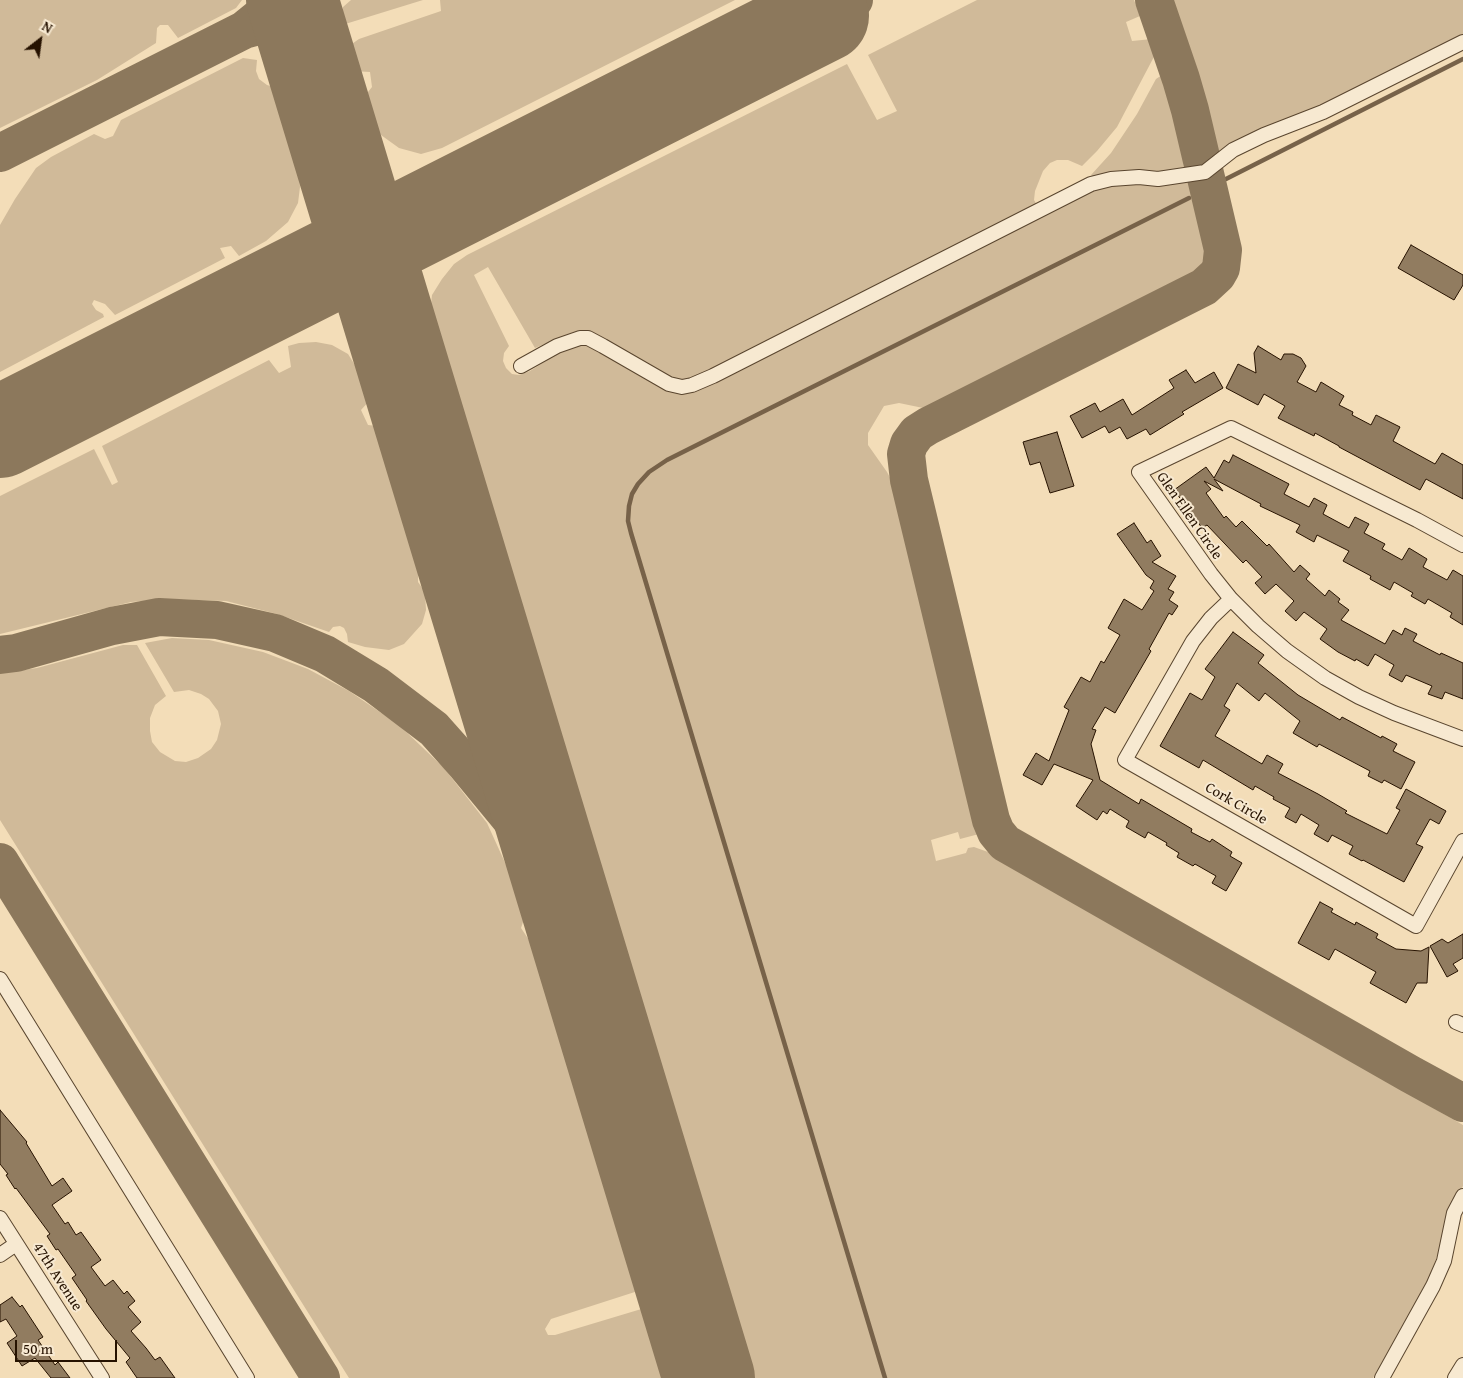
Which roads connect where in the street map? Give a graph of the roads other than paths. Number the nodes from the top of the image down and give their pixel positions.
1 (1463, 42) edge
2 (521, 366) dead end
3 (1463, 545) edge
4 (1231, 599) junction
5 (1463, 739) edge
6 (1463, 841) edge
7 (0, 979) edge
8 (1463, 1196) edge
9 (0, 1218) edge
10 (16, 1244) junction
11 (0, 1255) edge
12 (1463, 1365) edge
13 (102, 1378) edge
14 (247, 1378) edge
15 (1382, 1378) edge
16 (1455, 1378) edge

1 - 2 street
3 - 4 street, Glen Ellen Circle
4 - 5 street, Glen Ellen Circle
4 - 6 street, Cork Circle
7 - 14 street
8 - 15 street
9 - 10 street, 47th Avenue
10 - 11 street, 47th Avenue
10 - 13 street, 47th Avenue
12 - 16 street

